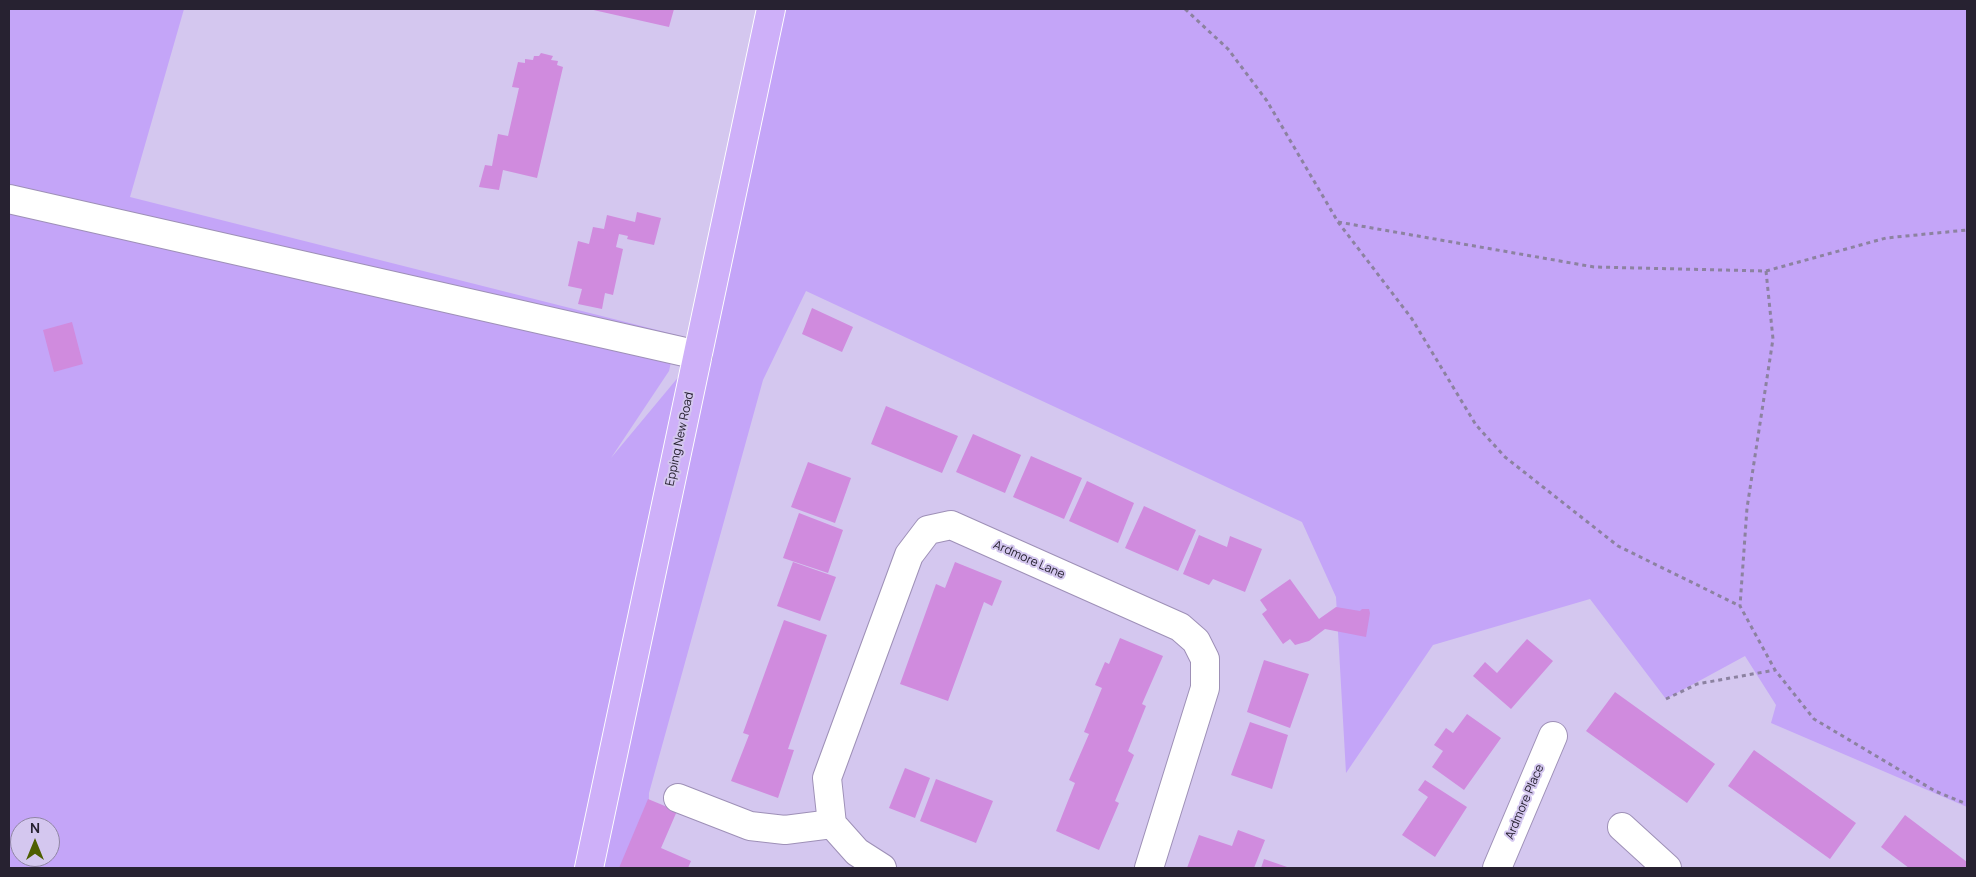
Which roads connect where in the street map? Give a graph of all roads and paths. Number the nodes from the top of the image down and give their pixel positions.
1 (771, 9) edge
2 (1185, 9) edge
3 (9, 199) edge
4 (1338, 222) junction
5 (1967, 230) edge
6 (1766, 271) junction
7 (698, 355) junction
8 (1740, 606) junction
9 (1775, 670) junction
10 (1666, 699) dead end
11 (1553, 736) dead end
12 (678, 798) dead end
13 (1967, 804) edge
14 (832, 824) junction
15 (1622, 827) dead end
16 (588, 868) edge
17 (882, 868) edge
18 (1149, 868) edge
19 (1497, 868) edge
20 (1667, 868) edge

1 - 7 main road, Epping New Road
2 - 4 path
3 - 7 street
4 - 6 path
4 - 8 path
5 - 6 path
6 - 8 path
7 - 16 main road, Epping New Road
8 - 9 path
9 - 10 path
9 - 13 path
11 - 19 street, Ardmore Place
12 - 14 street
14 - 17 street
14 - 18 street, Ardmore Lane
15 - 20 street

